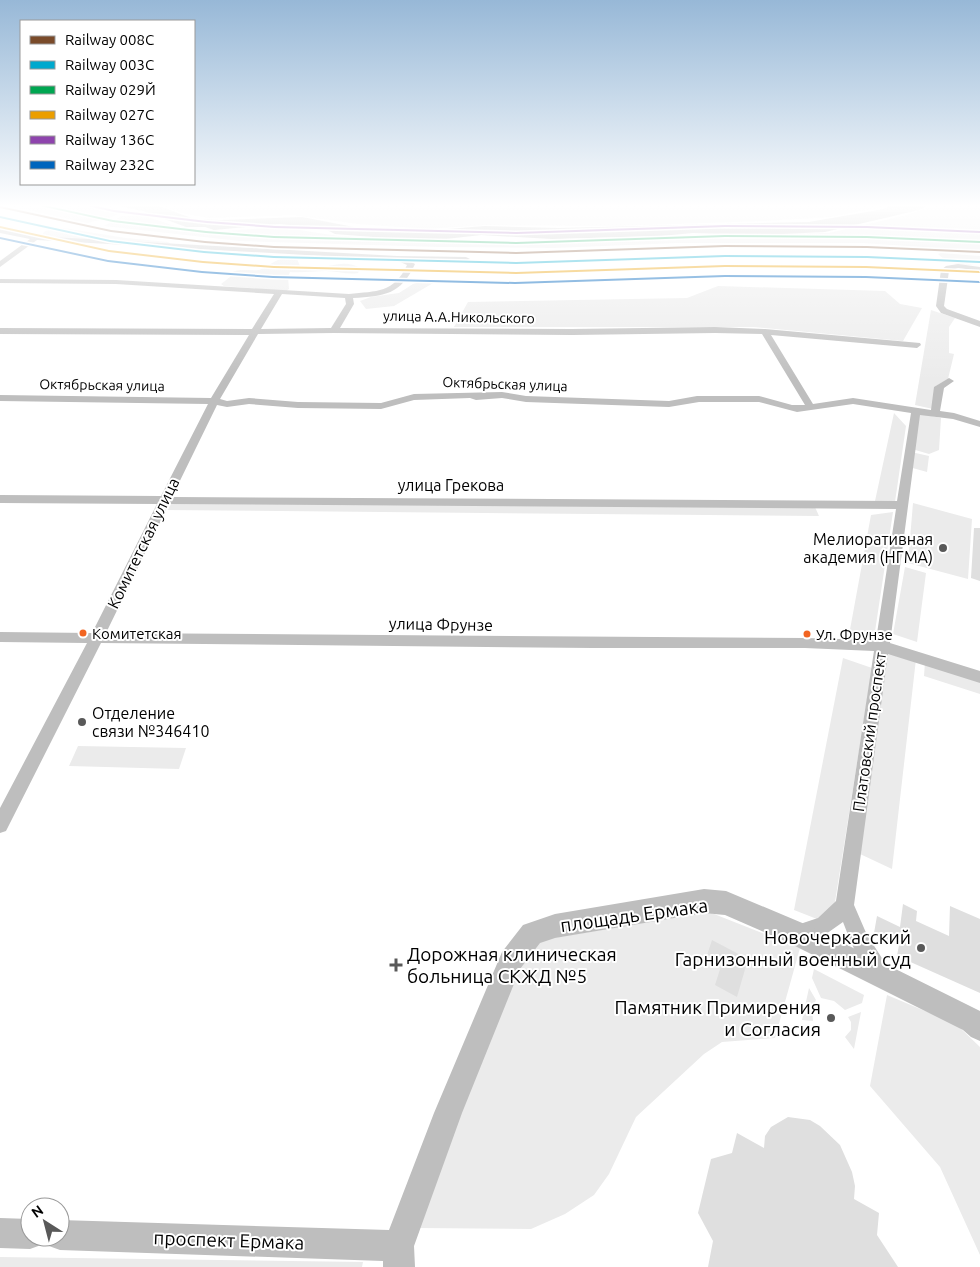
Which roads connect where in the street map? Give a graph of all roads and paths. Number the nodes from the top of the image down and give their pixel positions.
1 (409, 263) edge
2 (980, 269) edge
3 (0, 280) edge
4 (279, 292) junction
5 (349, 296) junction
6 (980, 324) edge
7 (334, 330) junction
8 (0, 331) edge
9 (256, 332) junction
10 (765, 332) junction
11 (918, 345) dead end
12 (949, 381) dead end
13 (0, 398) edge
14 (214, 401) junction
15 (810, 406) junction
16 (916, 411) junction
17 (935, 413) junction
18 (980, 424) edge
19 (0, 499) edge
20 (163, 499) junction
21 (902, 505) junction
22 (0, 638) edge
23 (96, 639) junction
24 (881, 646) junction
25 (980, 677) edge
26 (0, 825) edge
27 (845, 906) junction
28 (798, 934) junction
29 (883, 975) junction
30 (980, 1028) edge
31 (0, 1234) edge
32 (20, 1234) edge
33 (70, 1236) edge
34 (398, 1256) edge

1 - 5 street
2 - 6 street
3 - 4 street
4 - 5 street
4 - 9 street, Комитетская улица
5 - 7 street
7 - 9 street, улица А.А.Никольского
7 - 10 street, улица А.А.Никольского
8 - 9 street, улица А.А.Никольского
9 - 14 street, Комитетская улица
10 - 11 street, улица А.А.Никольского
10 - 15 street
12 - 17 street
13 - 14 street, Октябрьская улица
14 - 15 street, Октябрьская улица
14 - 20 street, Комитетская улица
15 - 16 street, Октябрьская улица
16 - 17 street, Октябрьская улица
16 - 21 street, Платовский проспект
17 - 18 street, Октябрьская улица
19 - 20 street, улица Грекова
20 - 21 street, улица Грекова
20 - 23 street, Комитетская улица
21 - 24 street, Платовский проспект
22 - 23 street, улица Фрунзе
23 - 24 street, улица Фрунзе
23 - 26 street, Комитетская улица
24 - 25 street, улица Фрунзе
24 - 27 street, Платовский проспект
27 - 28 street
27 - 29 street
28 - 29 main road, площадь Ермака
28 - 34 main road, площадь Ермака
29 - 30 main road, площадь Ермака
31 - 32 main road
33 - 34 main road, проспект Ермака

